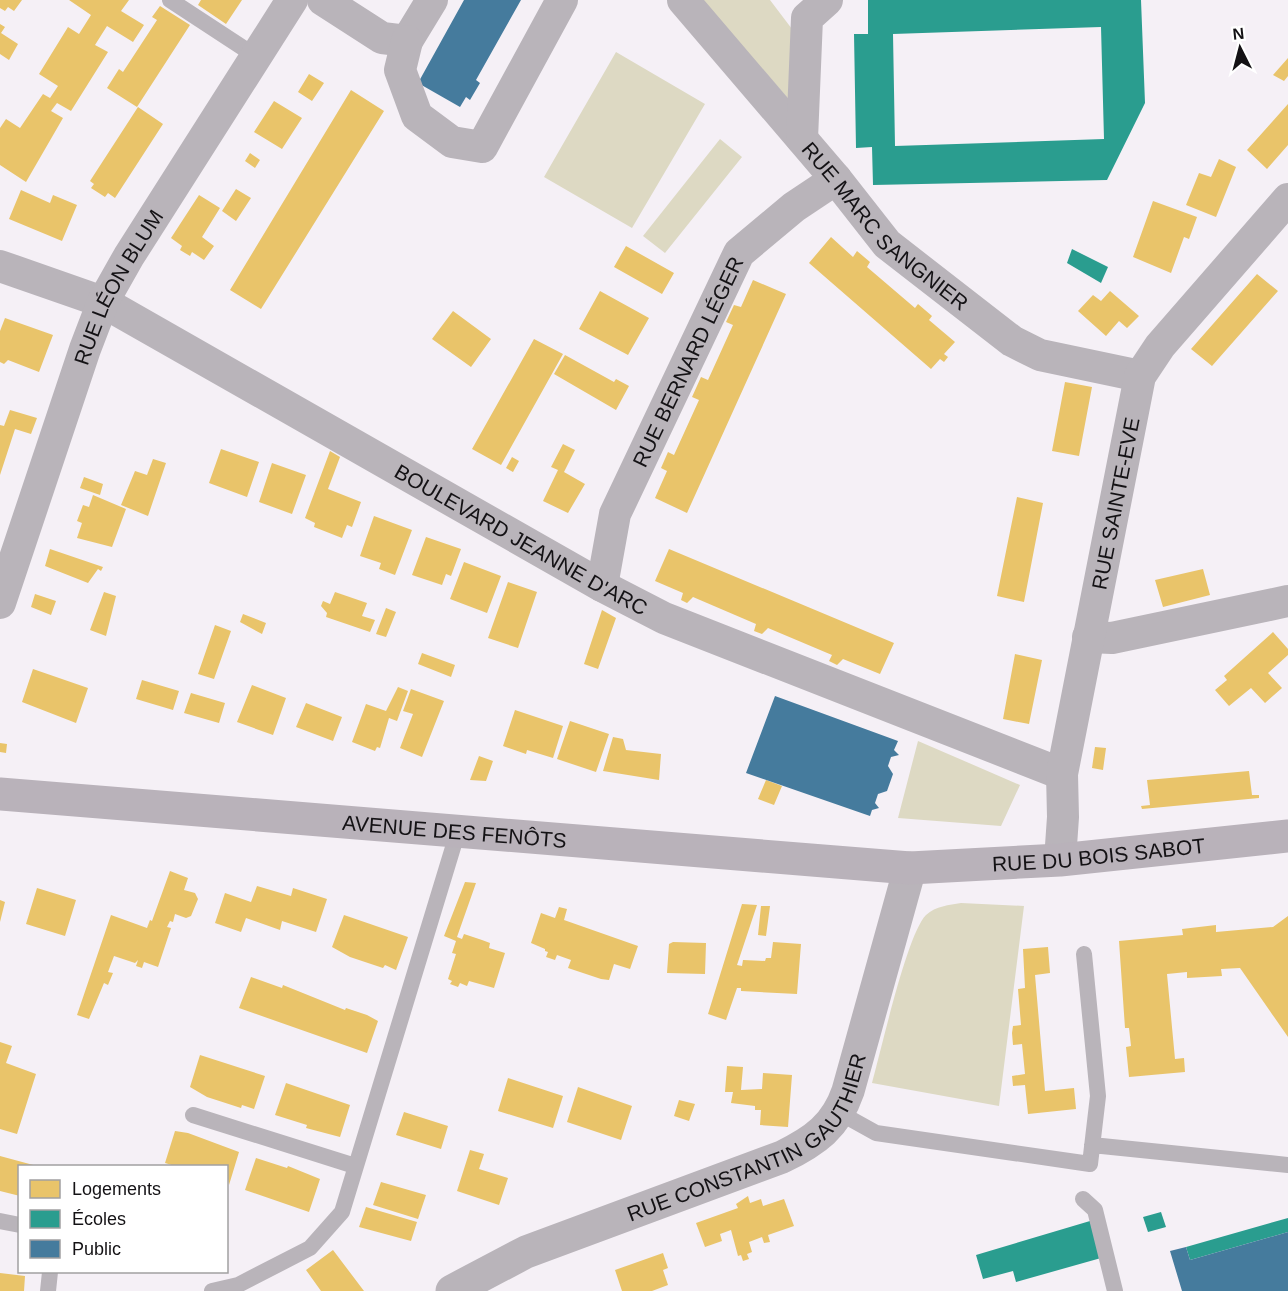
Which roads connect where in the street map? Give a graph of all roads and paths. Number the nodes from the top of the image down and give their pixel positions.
1 (170, 0) edge
2 (292, 0) edge
3 (323, 0) edge
4 (432, 0) edge
5 (562, 0) edge
6 (683, 0) edge
7 (808, 6) edge
8 (407, 41) junction
9 (256, 57) junction
10 (802, 139) junction
11 (836, 179) junction
12 (1288, 199) edge
13 (0, 266) edge
14 (103, 302) junction
15 (1140, 376) junction
16 (602, 586) junction
17 (1288, 601) edge
18 (0, 603) edge
19 (1088, 637) junction
20 (1062, 774) junction
21 (0, 794) edge
22 (458, 831) junction
23 (1288, 836) edge
24 (1060, 860) junction
25 (909, 868) junction
26 (1084, 954) dead end
27 (840, 1113) junction
28 (193, 1115) dead end
29 (1092, 1145) junction
30 (1288, 1165) edge
31 (355, 1166) junction
32 (1083, 1199) dead end
33 (0, 1221) edge
34 (18, 1225) edge
35 (50, 1273) edge
36 (48, 1291) edge
37 (212, 1291) edge
38 (452, 1291) edge
39 (1114, 1291) edge

1 - 9 lane
2 - 9 street, RUE LÉON BLUM
3 - 8 street
4 - 8 street
5 - 8 street
6 - 10 street, RUE MARC SANGNIER
7 - 10 street
9 - 14 street, RUE LÉON BLUM
10 - 11 street, RUE MARC SANGNIER
11 - 15 street, RUE MARC SANGNIER
11 - 16 street, RUE BERNARD LÉGER
12 - 15 street, RUE SAINTE-EVE
13 - 14 street, BOULEVARD JEANNE D'ARC
14 - 16 street, BOULEVARD JEANNE D'ARC
14 - 18 street, RUE LÉON BLUM
15 - 19 street, RUE SAINTE-EVE
16 - 20 street, BOULEVARD JEANNE D'ARC
17 - 19 street
19 - 20 street, RUE SAINTE-EVE
20 - 24 street, RUE SAINTE-EVE
21 - 22 main road, AVENUE DES FENÔTS
22 - 25 main road, AVENUE DES FENÔTS
22 - 31 lane
23 - 24 main road, RUE DU BOIS SABOT
24 - 25 main road, RUE DU BOIS SABOT
25 - 27 street, RUE CONSTANTIN GAUTHIER
26 - 29 lane
27 - 29 lane
27 - 38 street, RUE CONSTANTIN GAUTHIER
28 - 31 lane
29 - 30 lane
31 - 37 lane
32 - 39 lane
33 - 34 lane
35 - 36 lane

